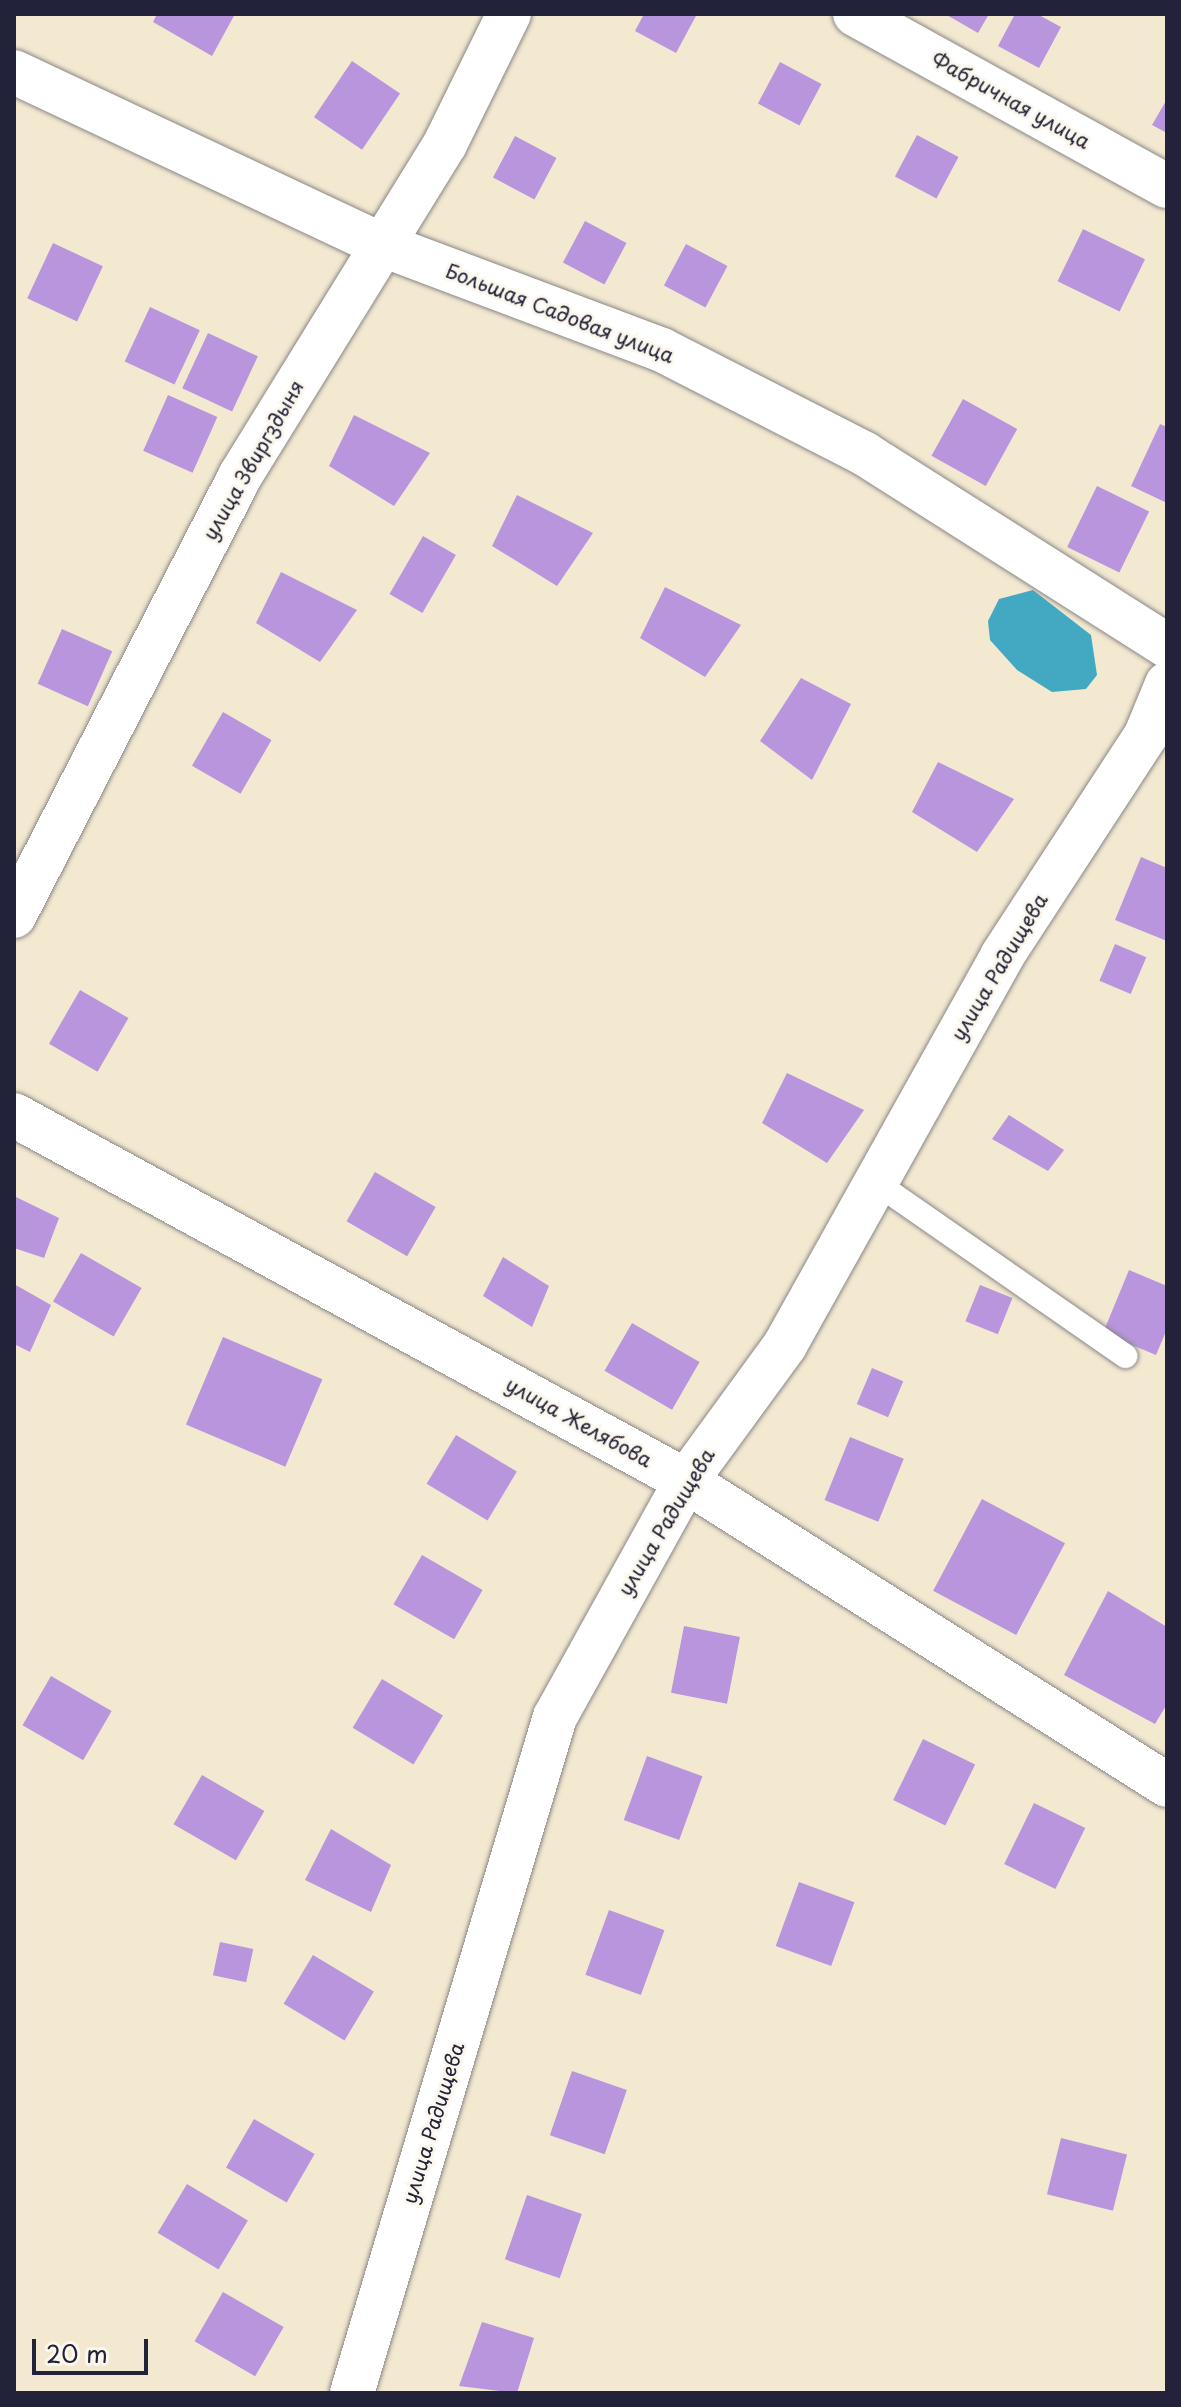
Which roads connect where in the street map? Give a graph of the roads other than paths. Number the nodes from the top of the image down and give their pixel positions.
1 (509, 14) edge
2 (855, 14) edge
3 (14, 72) edge
4 (1167, 186) edge
5 (380, 244) junction
6 (1167, 646) edge
7 (1167, 684) edge
8 (1157, 739) edge
9 (14, 916) edge
10 (14, 1115) edge
11 (875, 1182) junction
12 (1125, 1356) dead end
13 (686, 1481) junction
14 (1167, 1785) edge
15 (352, 2393) edge

1 - 5 street, улица Звиргздыня
2 - 4 street, Фабричная улица
3 - 5 street, Большая Садовая улица
5 - 6 street, Большая Садовая улица
5 - 9 street, улица Звиргздыня
7 - 8 street, улица Радищева
8 - 11 street, улица Радищева
10 - 13 street, улица Желябова
11 - 12 lane
11 - 13 street, улица Радищева
13 - 14 street, улица Желябова
13 - 15 street, улица Радищева

